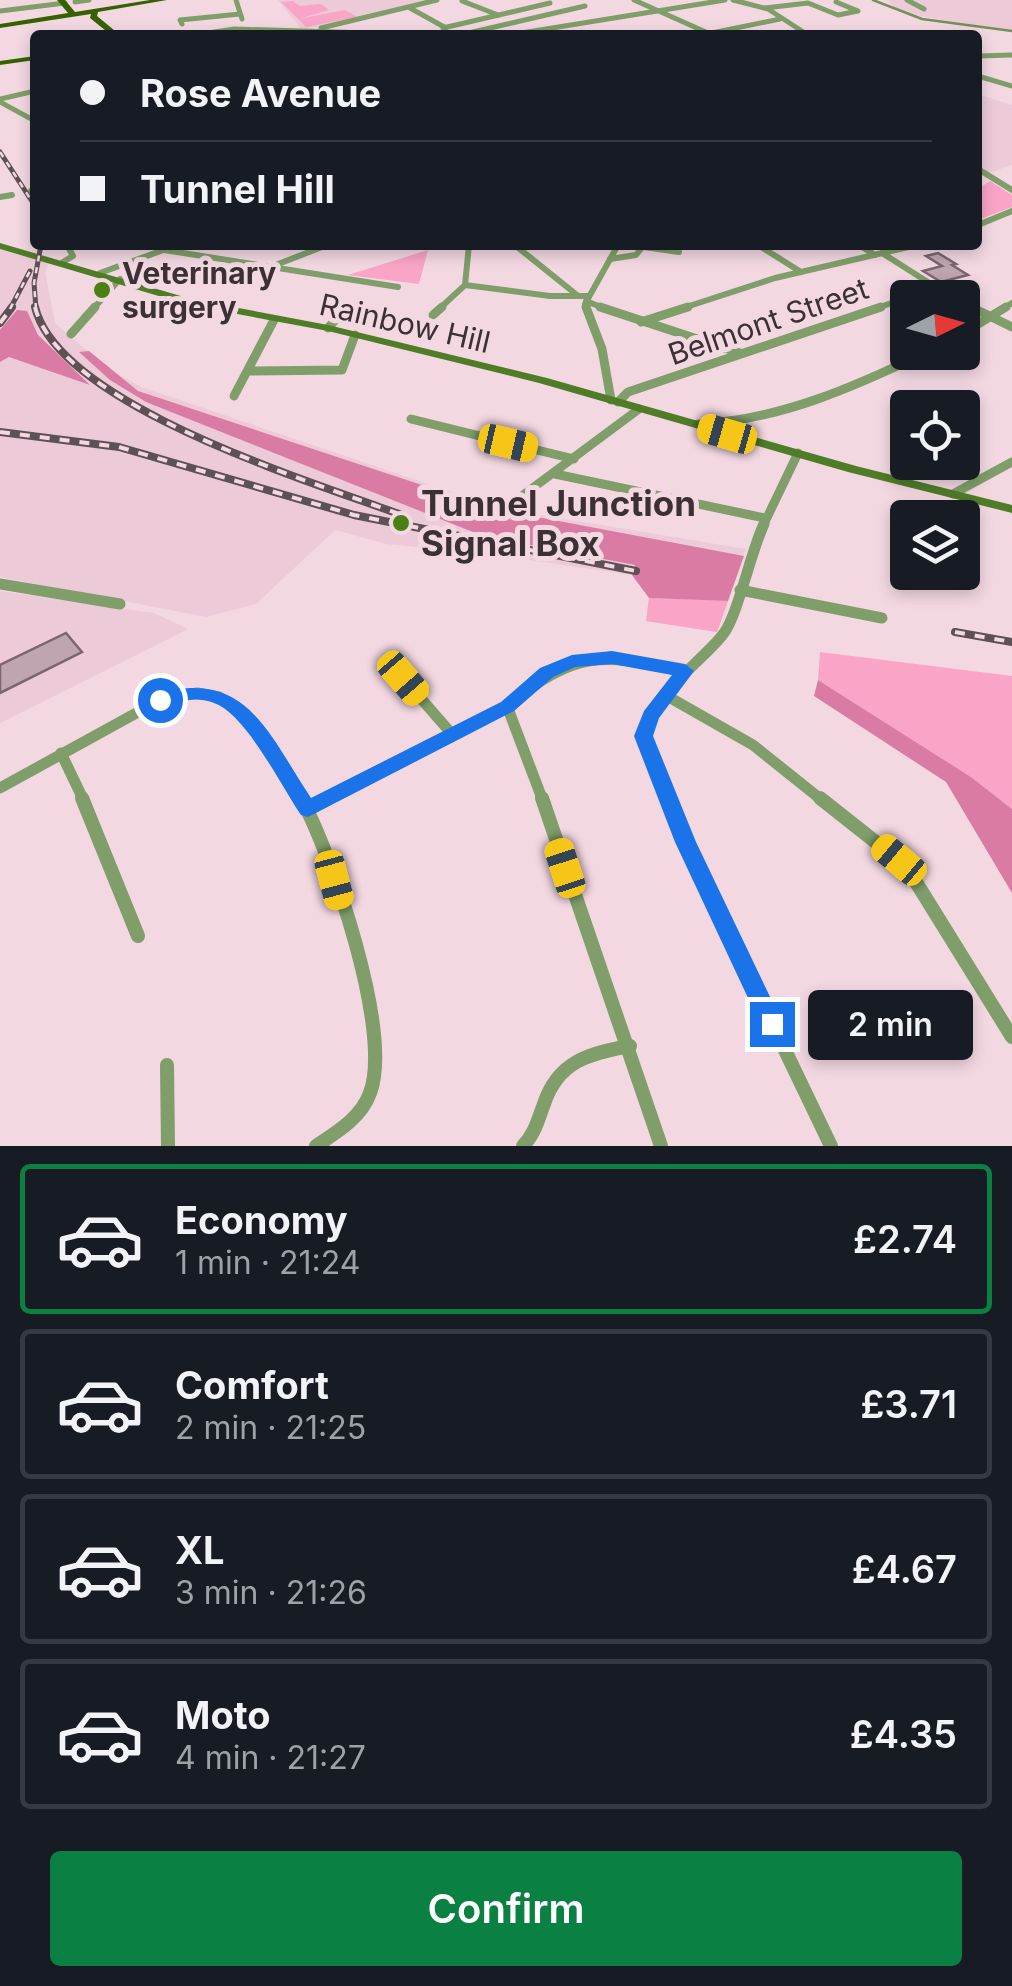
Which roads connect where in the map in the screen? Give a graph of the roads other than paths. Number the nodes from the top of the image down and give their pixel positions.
1 (89, 0) edge
2 (163, 0) edge
3 (236, 0) edge
4 (463, 0) edge
5 (634, 0) edge
6 (907, 0) edge
7 (435, 1) edge
8 (731, 1) edge
9 (67, 2) edge
10 (548, 2) edge
11 (710, 2) edge
12 (836, 2) edge
13 (586, 6) dead end
14 (410, 8) junction
15 (766, 8) junction
16 (924, 9) dead end
17 (566, 10) junction
18 (657, 10) junction
19 (0, 11) edge
20 (858, 11) junction
21 (95, 13) junction
22 (240, 14) junction
23 (498, 15) junction
24 (74, 16) junction
25 (871, 16) dead end
26 (780, 18) junction
27 (182, 24) dead end
28 (0, 26) edge
29 (110, 30) edge
30 (244, 30) edge
31 (318, 30) edge
32 (443, 30) edge
33 (447, 30) edge
34 (481, 30) edge
35 (538, 30) edge
36 (696, 30) edge
37 (723, 30) edge
38 (797, 30) edge
39 (982, 56) edge
40 (1010, 57) edge
41 (30, 59) edge
42 (0, 63) edge
43 (982, 77) edge
44 (1012, 86) edge
45 (30, 92) edge
46 (0, 100) edge
47 (30, 118) edge
48 (982, 171) edge
49 (1012, 190) edge
50 (12, 195) dead end
51 (0, 198) edge
52 (1012, 212) edge
53 (982, 223) edge
54 (0, 246) edge
55 (70, 250) edge
56 (164, 250) joint
57 (315, 250) edge
58 (469, 250) edge
59 (521, 250) edge
60 (615, 250) edge
61 (640, 250) edge
62 (667, 250) edge
63 (766, 250) edge
64 (869, 250) edge
65 (895, 250) edge
66 (679, 252) dead end
67 (878, 254) junction
68 (610, 258) junction
69 (63, 262) junction
70 (268, 268) junction
71 (801, 272) junction
72 (100, 273) junction
73 (120, 280) junction
74 (922, 280) edge
75 (465, 285) junction
76 (398, 287) dead end
77 (584, 297) junction
78 (350, 303) dead end
79 (890, 303) edge
80 (1012, 303) edge
81 (980, 312) edge
82 (433, 315) dead end
83 (990, 318) junction
84 (274, 320) junction
85 (641, 322) junction
86 (980, 324) edge
87 (1012, 327) edge
88 (328, 328) junction
89 (71, 334) dead end
90 (355, 336) junction
91 (741, 353) junction
92 (890, 369) edge
93 (250, 370) junction
94 (234, 396) dead end
95 (615, 401) junction
96 (639, 409) junction
97 (411, 420) dead end
98 (692, 424) junction
99 (798, 453) junction
100 (574, 459) junction
101 (1012, 462) edge
102 (555, 474) junction
103 (953, 494) junction
104 (507, 507) dead end
105 (1012, 510) edge
106 (765, 518) junction
107 (0, 584) edge
108 (740, 590) junction
109 (120, 604) dead end
110 (882, 618) dead end
111 (685, 671) junction
112 (403, 678) dead end
113 (667, 696) junction
114 (507, 706) junction
115 (451, 733) junction
116 (61, 753) junction
117 (0, 788) edge
118 (308, 809) junction
119 (138, 936) dead end
120 (1012, 1036) edge
121 (630, 1046) junction
122 (167, 1065) dead end
123 (168, 1146) edge
124 (316, 1146) edge
125 (523, 1146) edge
126 (661, 1146) edge
127 (831, 1146) edge

1 - 9 street
2 - 21 main road
3 - 22 street
4 - 7 street
4 - 23 street
5 - 18 street
6 - 16 street
7 - 14 street
8 - 11 street
8 - 15 street
9 - 19 street
9 - 24 main road
10 - 17 street
10 - 23 street
11 - 18 street
12 - 20 street
13 - 17 street
14 - 31 street
14 - 32 street
15 - 20 street
15 - 26 street
17 - 34 street
18 - 35 street
18 - 36 street
20 - 25 street
21 - 24 main road
21 - 29 main road
22 - 27 street
22 - 30 street
23 - 33 street
24 - 28 main road
26 - 37 street
26 - 38 street
39 - 40 street
41 - 42 main road
43 - 44 street
45 - 46 street
46 - 47 street
48 - 49 street
50 - 51 street
52 - 53 street
54 - 69 main road, Rainbow Hill
55 - 69 street
56 - 70 street
56 - 72 street
57 - 70 street
58 - 75 street
59 - 77 street
60 - 68 street
61 - 68 street
62 - 66 street
63 - 71 street
64 - 67 street
65 - 67 street
67 - 71 street
67 - 74 street
68 - 77 street
69 - 72 main road, Rainbow Hill
70 - 76 street
71 - 85 street
72 - 73 main road, Rainbow Hill
73 - 84 main road, Rainbow Hill
73 - 89 street
75 - 77 street
75 - 82 street
77 - 85 street
77 - 95 street
78 - 88 street
79 - 91 street, Belmont Street
80 - 83 street
81 - 83 street
83 - 86 street
83 - 87 street
84 - 88 main road, Rainbow Hill
84 - 93 street
85 - 91 street
88 - 90 main road, Rainbow Hill
90 - 93 street
90 - 95 main road, Rainbow Hill
91 - 95 street, Belmont Street
92 - 98 street
93 - 94 street
95 - 96 main road, Rainbow Hill
96 - 98 main road, Rainbow Hill
96 - 100 street
97 - 100 street
98 - 99 main road, Rainbow Hill
99 - 103 main road, Rainbow Hill
99 - 106 street
100 - 102 street
101 - 103 street
102 - 104 street
102 - 106 street
103 - 105 main road, Rainbow Hill
106 - 108 street
107 - 109 street
108 - 110 street
108 - 111 street
111 - 113 street
111 - 114 street
112 - 115 street
113 - 120 street
113 - 127 street
114 - 115 street
114 - 121 street
115 - 118 street
116 - 117 street
116 - 118 street
116 - 119 street
118 - 124 street
121 - 125 street
121 - 126 street
122 - 123 street

